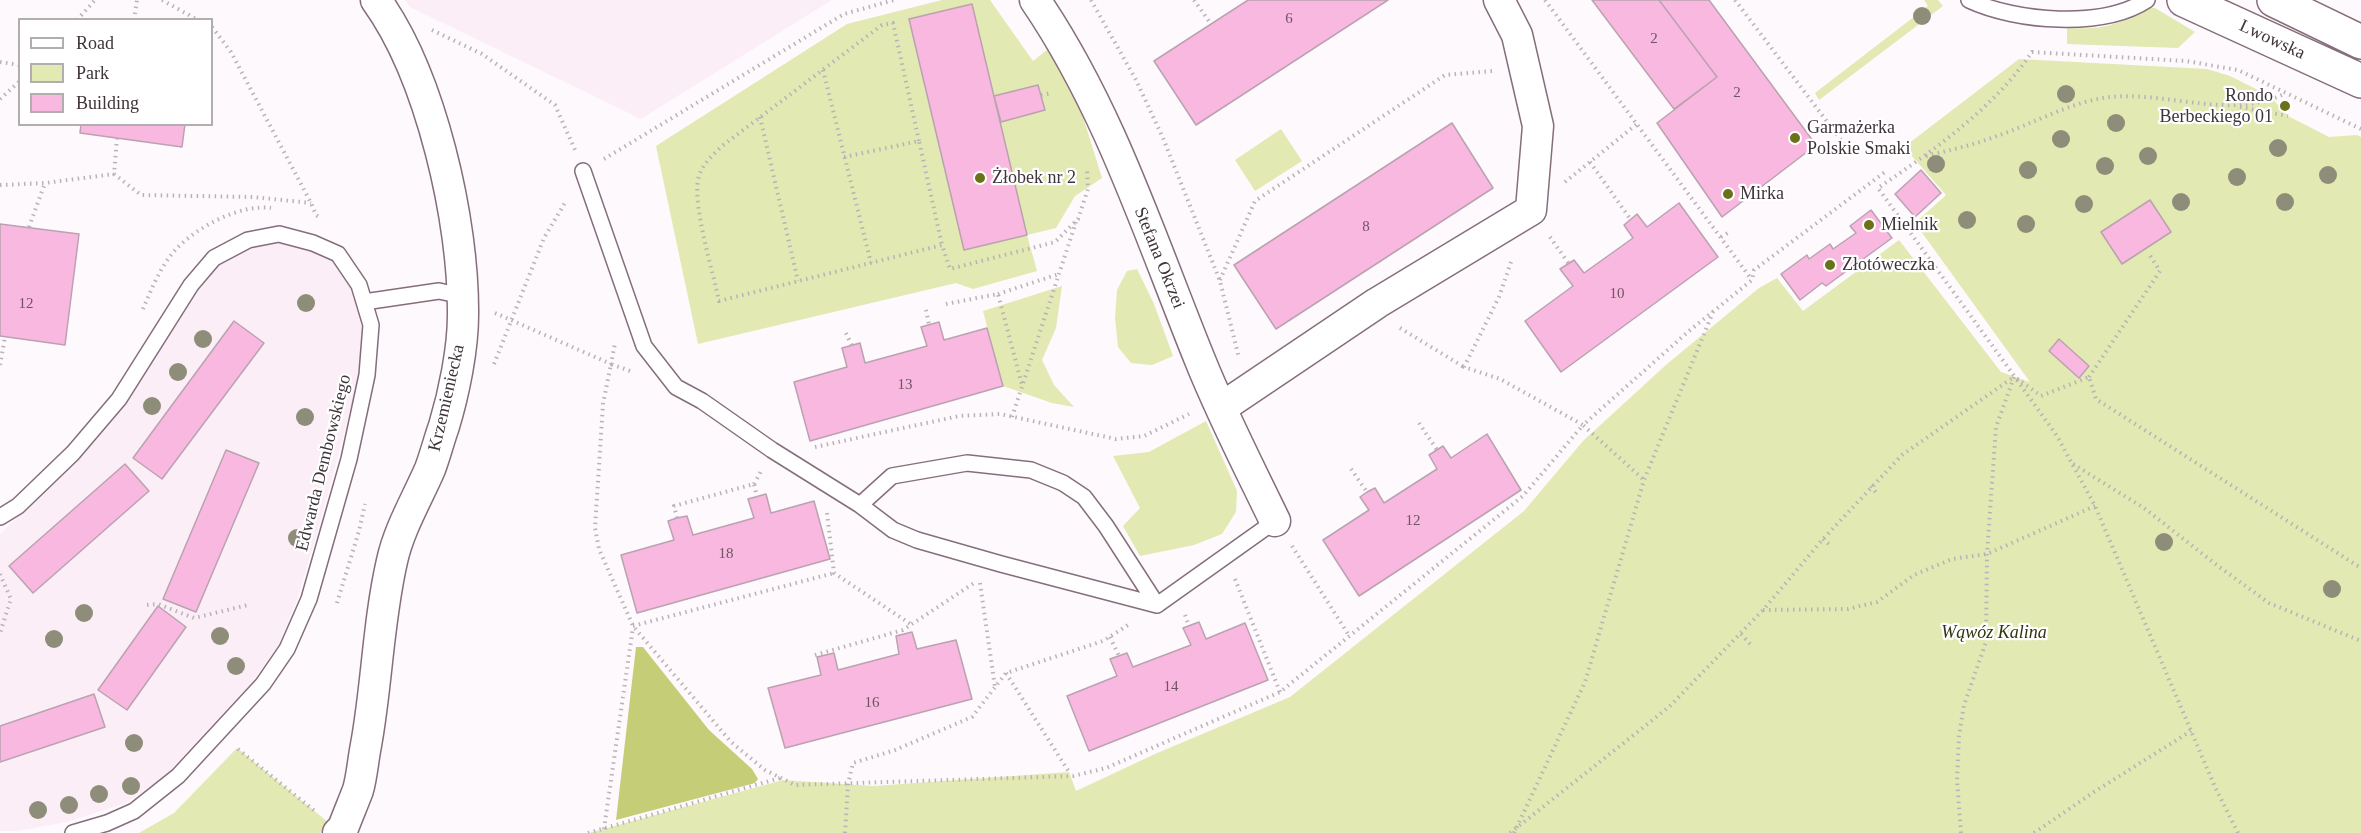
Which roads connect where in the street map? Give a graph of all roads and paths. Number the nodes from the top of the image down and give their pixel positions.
1 (95, 0) edge
2 (137, 0) edge
3 (162, 0) edge
4 (376, 0) edge
5 (894, 0) edge
6 (1035, 0) edge
7 (1091, 0) edge
8 (1194, 0) edge
9 (1499, 0) edge
10 (1545, 0) edge
11 (1735, 0) edge
12 (1969, 0) edge
13 (2147, 0) edge
14 (2184, 0) edge
15 (2274, 0) edge
16 (79, 18) edge
17 (135, 18) edge
18 (194, 18) edge
19 (1211, 24) dead end
20 (213, 28) edge
21 (431, 30) dead end
22 (2361, 42) edge
23 (0, 62) edge
24 (18, 65) edge
25 (1525, 68) junction
26 (823, 70) junction
27 (2361, 81) edge
28 (18, 83) edge
29 (2286, 93) junction
30 (0, 99) edge
31 (2234, 106) junction
32 (2288, 116) dead end
33 (760, 117) junction
34 (1637, 124) junction
35 (2361, 129) edge
36 (117, 138) dead end
37 (919, 141) junction
38 (1844, 144) dead end
39 (1926, 156) junction
40 (844, 157) junction
41 (1086, 162) dead end
42 (1590, 162) junction
43 (584, 171) junction
44 (1885, 172) dead end
45 (114, 174) junction
46 (45, 183) junction
47 (0, 185) edge
48 (1531, 210) junction
49 (1078, 219) junction
50 (1631, 220) dead end
51 (29, 228) dead end
52 (1731, 231) dead end
53 (1721, 237) junction
54 (942, 245) junction
55 (2149, 254) dead end
56 (871, 263) junction
57 (1059, 274) junction
58 (1752, 280) junction
59 (798, 281) junction
60 (1220, 281) junction
61 (998, 294) junction
62 (462, 296) junction
63 (364, 302) junction
64 (946, 304) dead end
65 (926, 310) dead end
66 (1713, 311) junction
67 (929, 325) dead end
68 (846, 333) dead end
69 (5, 337) dead end
70 (852, 345) dead end
71 (1, 357) edge
72 (1240, 361) dead end
73 (611, 364) junction
74 (0, 365) edge
75 (2015, 377) junction
76 (2088, 377) junction
77 (1022, 386) junction
78 (676, 387) junction
79 (1218, 403) junction
80 (1011, 417) junction
81 (1419, 423) dead end
82 (1583, 425) junction
83 (772, 450) junction
84 (1437, 450) dead end
85 (2072, 464) junction
86 (1351, 469) dead end
87 (823, 480) junction
88 (1644, 480) junction
89 (1871, 486) junction
90 (1367, 492) dead end
91 (1877, 494) dead end
92 (757, 497) dead end
93 (860, 505) junction
94 (2095, 506) junction
95 (0, 517) edge
96 (677, 518) dead end
97 (1275, 521) junction
98 (1823, 539) junction
99 (1831, 546) dead end
100 (1987, 554) junction
101 (1225, 556) junction
102 (2361, 568) edge
103 (834, 573) junction
104 (0, 574) edge
105 (147, 605) dead end
106 (248, 605) dead end
107 (1157, 605) junction
108 (1763, 610) junction
109 (912, 625) junction
110 (633, 626) junction
111 (0, 633) edge
112 (1741, 634) junction
113 (1110, 637) junction
114 (1350, 637) junction
115 (2361, 640) edge
116 (1750, 644) dead end
117 (815, 656) dead end
118 (1119, 656) dead end
119 (1006, 673) junction
120 (995, 687) junction
121 (1280, 692) junction
122 (2191, 731) junction
123 (1069, 772) dead end
124 (780, 777) junction
125 (848, 784) junction
126 (1517, 827) junction
127 (604, 829) junction
128 (73, 833) edge
129 (338, 833) edge
130 (588, 833) edge
131 (845, 833) edge
132 (1512, 833) edge
133 (1961, 833) edge
134 (2034, 833) edge
135 (2238, 833) edge

1 - 16 path
2 - 17 path
3 - 18 path
4 - 62 street, Krzemieniecka
5 - 43 path
6 - 79 street, Stefana Okrzei
7 - 60 path
8 - 19 path
9 - 25 street
10 - 34 path
11 - 38 path
12 - 13 lane
14 - 27 street, Lwowska
15 - 22 street, Lwowska
20 - 45 path
21 - 43 path
23 - 24 path
25 - 48 street
25 - 60 path
26 - 33 path
26 - 37 path
26 - 40 path
28 - 30 path
29 - 31 path
29 - 35 path
29 - 39 path
31 - 32 path
31 - 39 path
33 - 59 path
33 - 59 path
34 - 42 path
34 - 53 path
36 - 45 path
37 - 40 path
37 - 54 path
39 - 75 path
40 - 56 path
41 - 49 path
42 - 48 path
42 - 50 path
43 - 73 path
43 - 78 lane
44 - 58 path
45 - 46 path
46 - 47 path
46 - 51 path
48 - 79 street
48 - 82 path
49 - 54 path
49 - 57 path
52 - 53 path
53 - 58 path
54 - 56 path
55 - 76 path
56 - 59 path
57 - 61 path
57 - 77 path
58 - 66 path
60 - 72 path
61 - 64 path
61 - 77 path
62 - 63 lane
62 - 129 street, Krzemieniecka
63 - 95 lane, Edwarda Dembowskiego
63 - 128 lane, Edwarda Dembowskiego
65 - 67 path
66 - 82 path
66 - 88 path
68 - 70 path
69 - 71 path
71 - 74 path
73 - 78 path
73 - 110 path
75 - 76 path
75 - 85 path
75 - 89 path
75 - 100 path
76 - 102 path
77 - 80 path
78 - 83 lane
79 - 80 path
79 - 97 street, Stefana Okrzei
80 - 83 path
81 - 84 path
82 - 88 path
82 - 114 path
83 - 87 lane
85 - 94 path
85 - 115 path
86 - 90 path
87 - 93 lane
87 - 103 path
88 - 126 path
89 - 91 path
89 - 98 path
92 - 96 path
93 - 107 lane
93 - 107 lane
94 - 100 path
94 - 122 path
97 - 101 lane
97 - 114 path
98 - 99 path
98 - 108 path
100 - 108 path
100 - 133 path
101 - 107 lane
101 - 121 path
103 - 109 path
103 - 110 path
104 - 111 path
105 - 106 path
107 - 113 path
108 - 112 path
109 - 117 path
109 - 120 path
110 - 124 path
110 - 127 path
112 - 116 path
112 - 126 path
113 - 118 path
113 - 119 path
114 - 121 path
119 - 120 path
119 - 123 path
120 - 125 path
121 - 125 path
122 - 134 path
122 - 135 path
124 - 125 path
124 - 127 path
125 - 131 path
126 - 132 path
127 - 130 path

